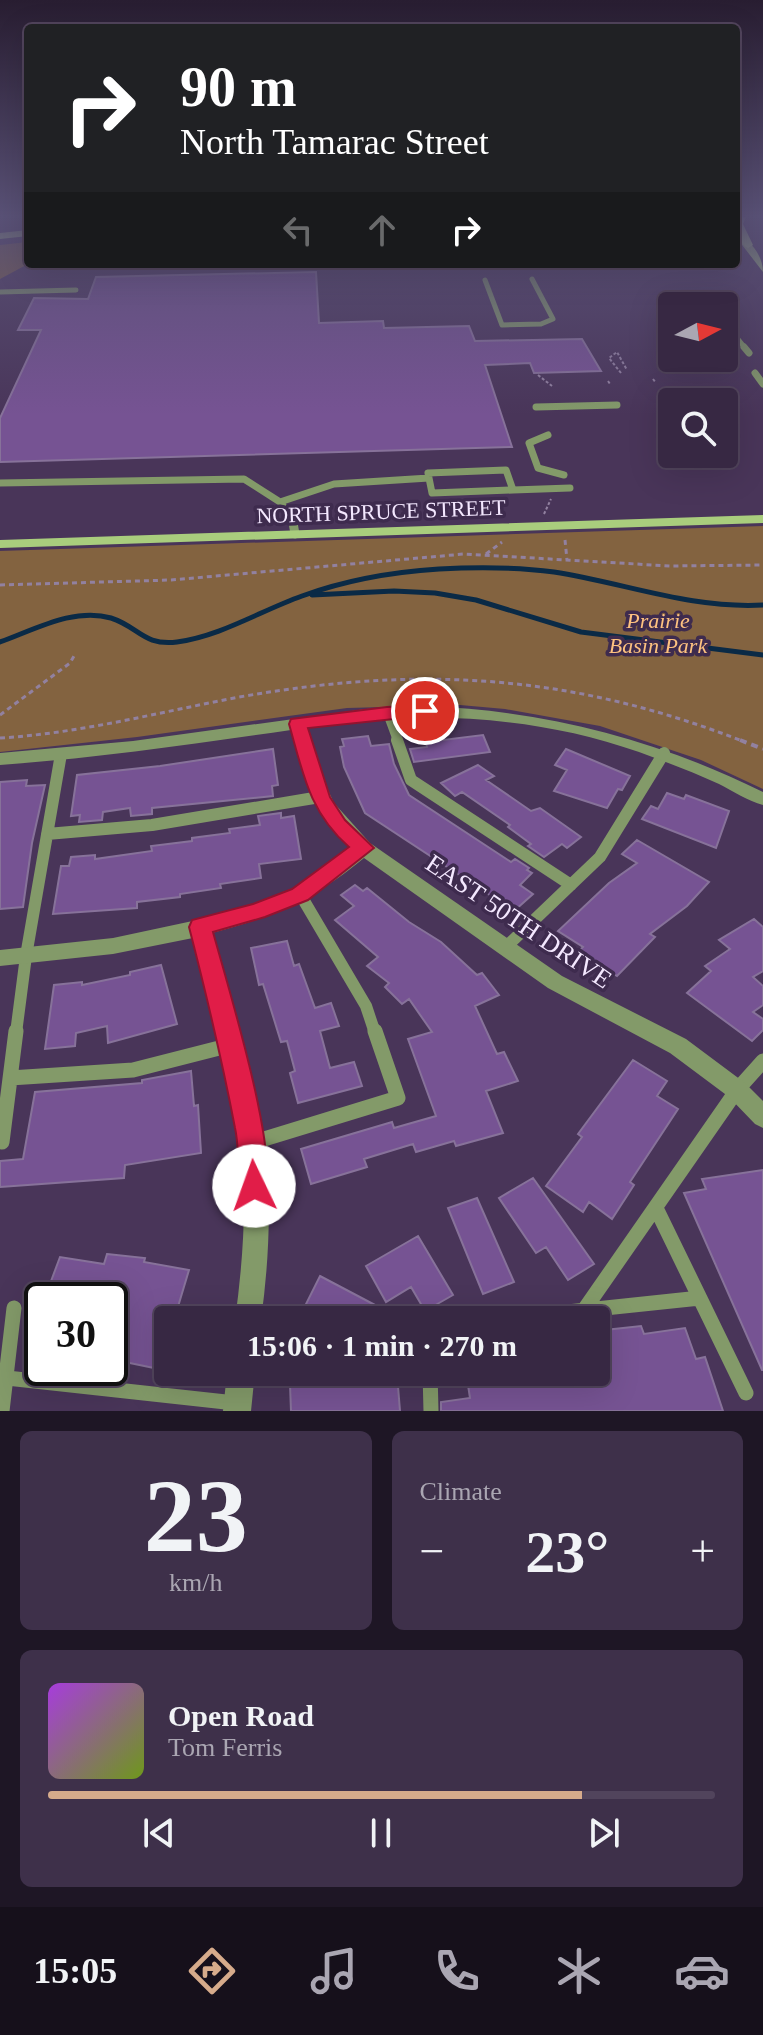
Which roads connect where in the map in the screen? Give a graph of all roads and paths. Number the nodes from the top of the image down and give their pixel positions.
1 (486, 283) edge
2 (534, 283) edge
3 (76, 290) dead end
4 (0, 292) edge
5 (738, 339) edge
6 (749, 353) dead end
7 (627, 370) dead end
8 (621, 373) dead end
9 (755, 373) dead end
10 (538, 375) dead end
11 (653, 379) dead end
12 (656, 383) dead end
13 (763, 384) edge
14 (552, 386) dead end
15 (617, 405) dead end
16 (536, 407) dead end
17 (548, 435) dead end
18 (564, 475) dead end
19 (429, 478) junction
20 (0, 483) edge
21 (570, 488) dead end
22 (513, 490) junction
23 (552, 494) dead end
24 (280, 502) junction
25 (537, 517) dead end
26 (763, 519) edge
27 (564, 532) dead end
28 (295, 534) junction
29 (505, 539) dead end
30 (0, 544) edge
31 (486, 554) junction
32 (567, 560) junction
33 (763, 565) edge
34 (0, 585) edge
35 (74, 656) dead end
36 (387, 712) junction
37 (0, 715) edge
38 (298, 724) junction
39 (664, 753) junction
40 (61, 754) junction
41 (0, 759) edge
42 (320, 797) junction
43 (763, 799) edge
44 (47, 834) junction
45 (363, 848) junction
46 (571, 885) junction
47 (300, 894) junction
48 (200, 927) junction
49 (506, 947) junction
50 (26, 956) junction
51 (0, 958) edge
52 (231, 1045) junction
53 (763, 1061) edge
54 (10, 1078) junction
55 (737, 1090) junction
56 (763, 1117) edge
57 (2, 1142) edge
58 (252, 1143) junction
59 (656, 1208) junction
60 (700, 1298) junction
61 (249, 1306) edge
62 (587, 1306) edge
63 (610, 1307) edge
64 (14, 1308) dead end
65 (7, 1378) junction
66 (239, 1386) edge
67 (428, 1386) edge
68 (746, 1393) dead end
69 (237, 1407) edge
70 (2, 1411) edge
71 (431, 1411) edge

1 - 2 lane
3 - 4 lane
5 - 6 lane
7 - 8 path
9 - 13 lane
10 - 14 path
11 - 12 path
15 - 16 lane
17 - 18 lane
19 - 22 lane
19 - 22 lane
19 - 24 lane
20 - 24 lane
21 - 22 lane
23 - 25 path
24 - 28 lane
26 - 28 street, NORTH SPRUCE STREET
27 - 32 path
28 - 30 street, NORTH SPRUCE STREET
29 - 31 path
31 - 32 path
31 - 34 path
32 - 33 path
35 - 37 path
36 - 38 street
36 - 39 street
36 - 46 lane
38 - 40 street
38 - 42 street, EAST 50TH DRIVE
39 - 43 street
39 - 46 lane
40 - 41 street
40 - 44 lane
42 - 44 lane
42 - 45 street, EAST 50TH DRIVE
44 - 50 lane
45 - 47 street
45 - 49 street, EAST 50TH DRIVE
46 - 49 lane
47 - 48 street
47 - 58 lane
48 - 50 street
48 - 52 street
49 - 55 street, EAST 50TH DRIVE
50 - 51 street
50 - 54 lane
52 - 54 lane
52 - 58 street
53 - 55 lane
54 - 57 lane
55 - 56 street, EAST 50TH DRIVE
55 - 59 lane
58 - 61 street
59 - 60 lane
59 - 62 lane
60 - 63 lane
60 - 68 lane
64 - 65 lane
65 - 69 lane
65 - 70 lane
66 - 69 street
67 - 71 lane

